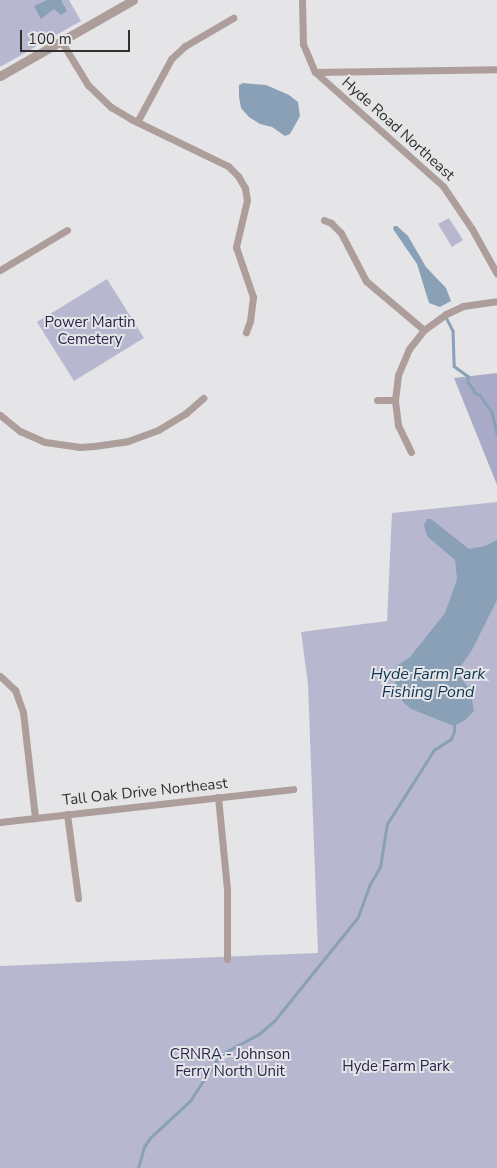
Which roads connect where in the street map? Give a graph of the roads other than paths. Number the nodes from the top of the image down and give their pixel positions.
1 (133, 0) edge
2 (302, 0) edge
3 (233, 18) dead end
4 (61, 41) junction
5 (497, 69) edge
6 (315, 72) junction
7 (0, 76) edge
8 (137, 122) junction
9 (324, 220) dead end
10 (67, 230) dead end
11 (0, 270) edge
12 (497, 274) edge
13 (497, 301) edge
14 (424, 330) junction
15 (246, 332) dead end
16 (202, 398) dead end
17 (376, 400) dead end
18 (395, 400) junction
19 (0, 415) edge
20 (411, 452) dead end
21 (0, 676) edge
22 (293, 789) dead end
23 (218, 797) junction
24 (68, 814) junction
25 (35, 818) junction
26 (0, 822) edge
27 (78, 898) dead end
28 (227, 959) dead end

1 - 4 street
2 - 6 street, Hyde Road Northeast
3 - 8 street
4 - 7 street
4 - 8 street
5 - 6 street
6 - 12 street, Hyde Road Northeast
8 - 15 street
9 - 14 street
10 - 11 street
13 - 14 street
14 - 18 street
16 - 19 street
17 - 18 street
18 - 20 street
21 - 25 street
22 - 23 street, Tall Oak Drive Northeast
23 - 24 street, Tall Oak Drive Northeast
23 - 28 street
24 - 25 street, Tall Oak Drive Northeast
24 - 27 street
25 - 26 street, Tall Oak Drive Northeast

